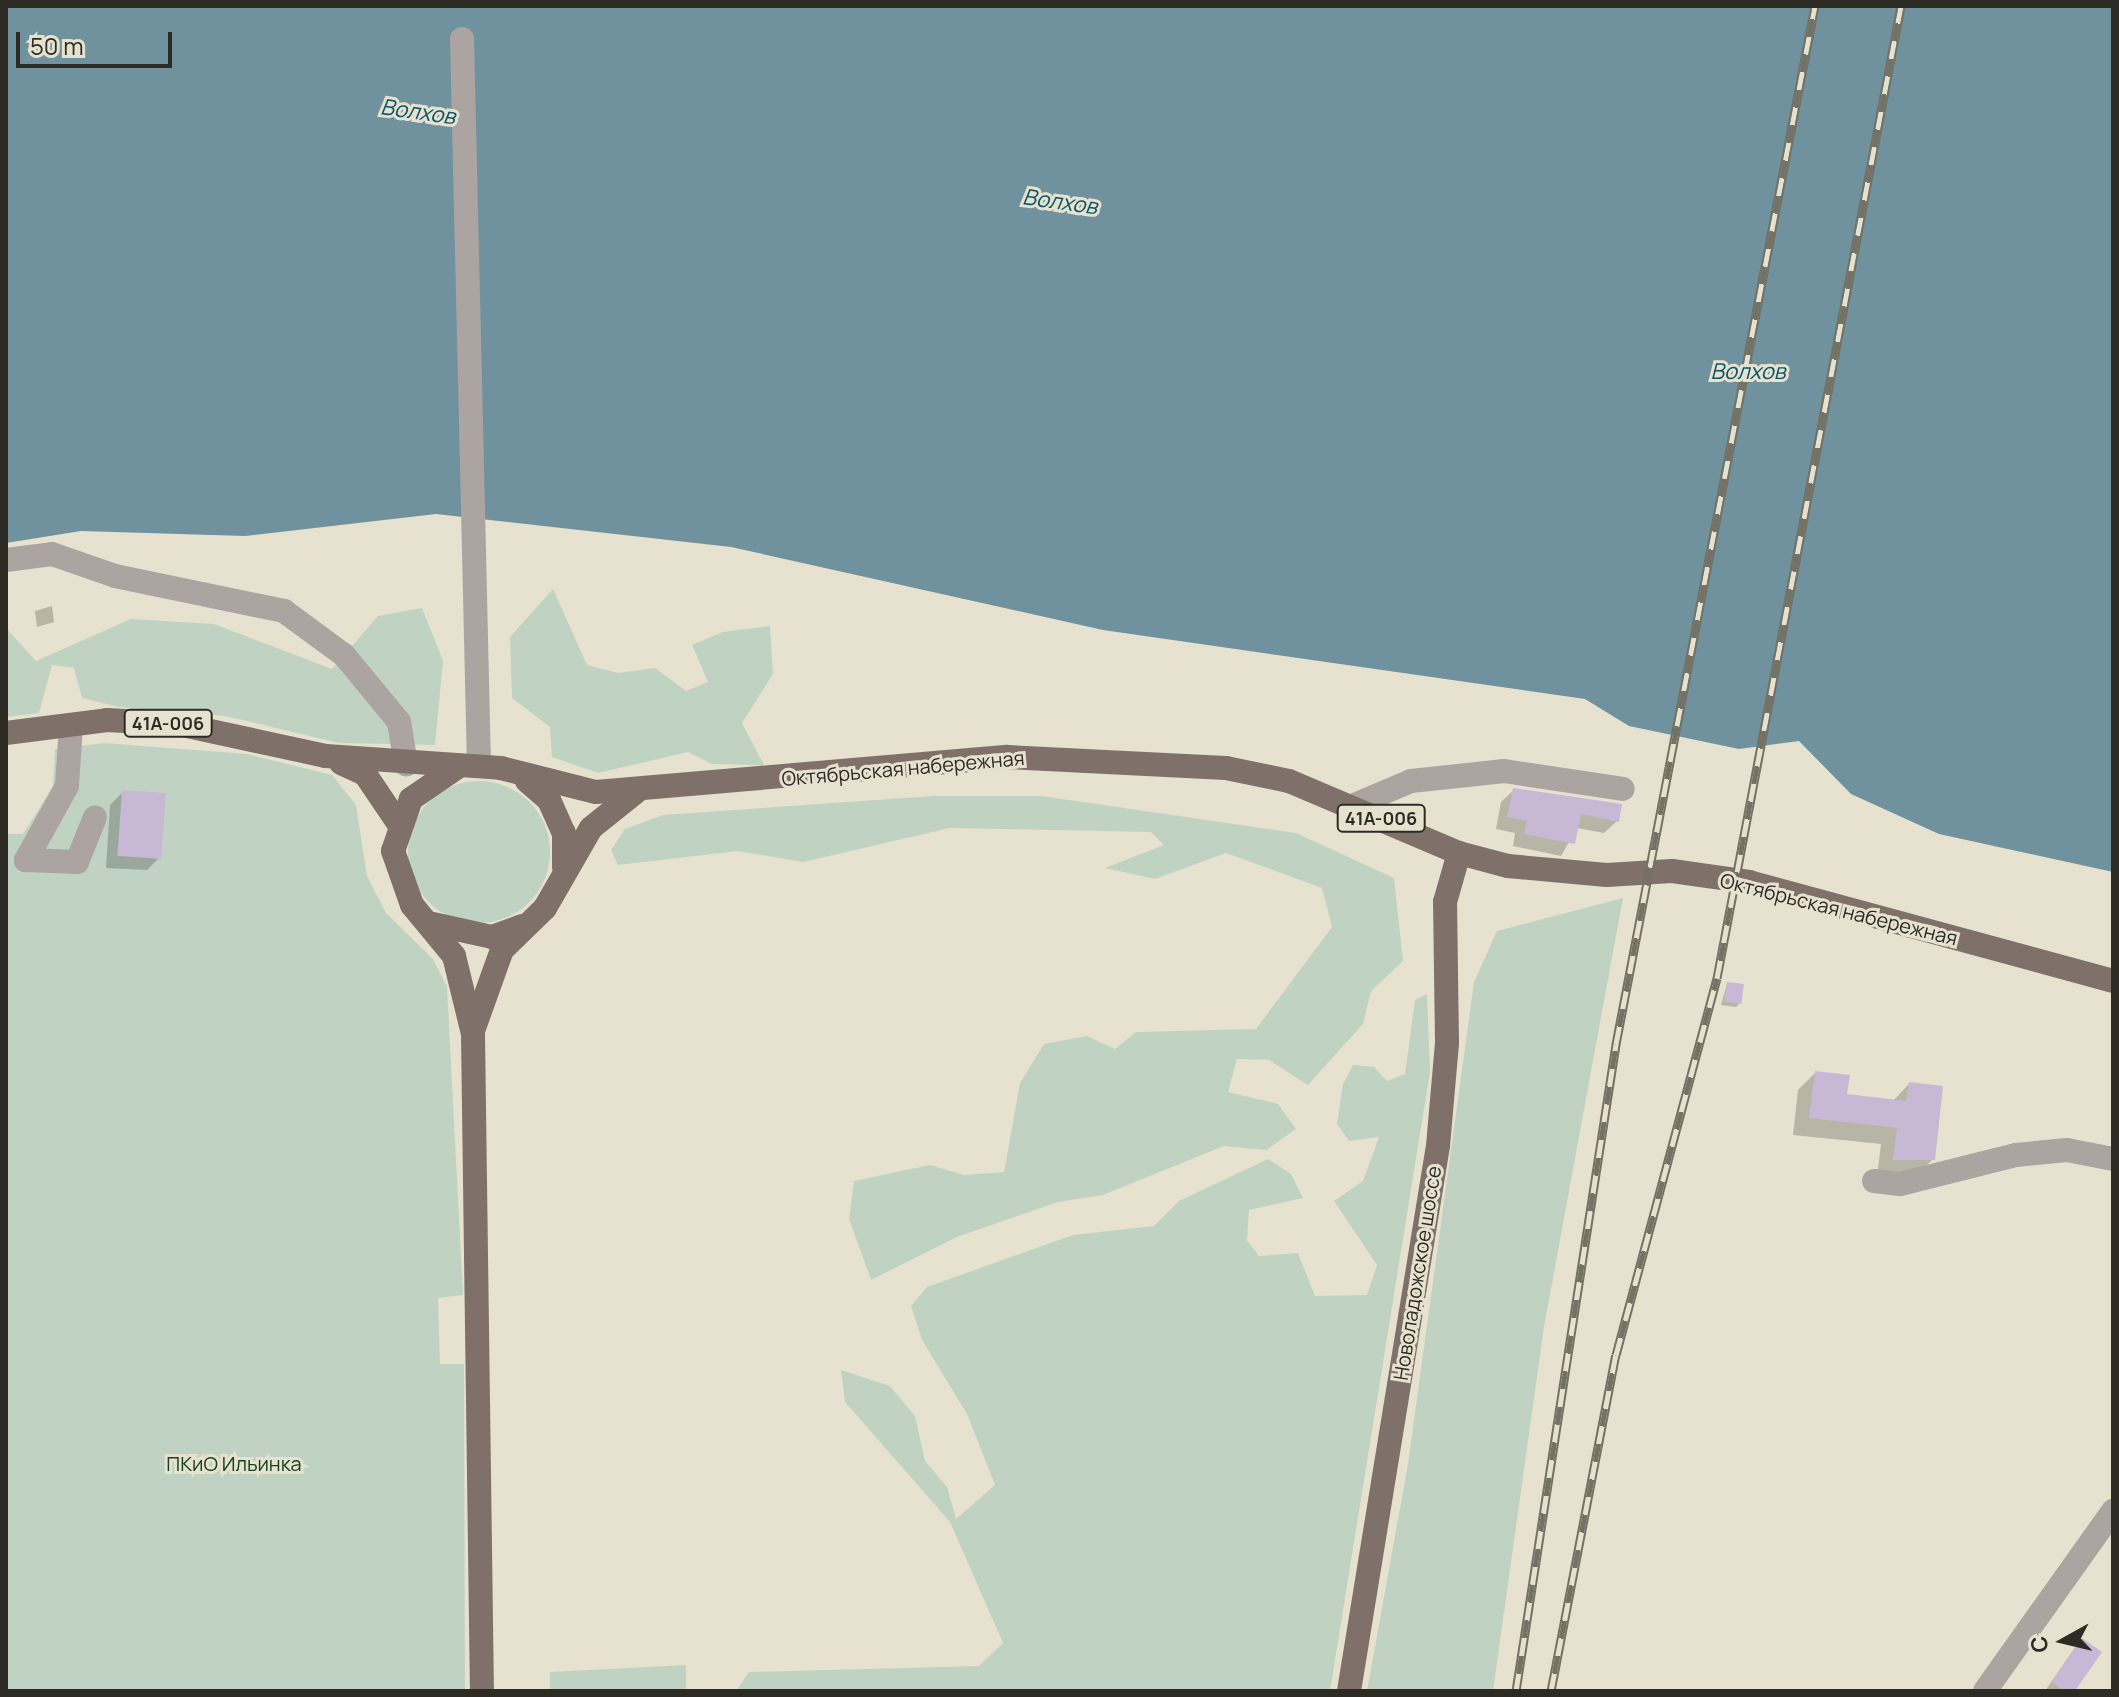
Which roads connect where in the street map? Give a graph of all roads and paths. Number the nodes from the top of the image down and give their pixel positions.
1 (462, 39) dead end
2 (6, 560) edge
3 (71, 725) junction
4 (6, 733) edge
5 (326, 756) junction
6 (406, 764) junction
7 (467, 767) junction
8 (521, 776) junction
9 (1623, 789) dead end
10 (636, 792) junction
11 (1352, 806) junction
12 (95, 817) dead end
13 (398, 823) junction
14 (1459, 853) junction
15 (564, 870) junction
16 (545, 908) junction
17 (433, 924) junction
18 (2113, 981) edge
19 (473, 1034) junction
20 (2113, 1159) edge
21 (1874, 1181) dead end
22 (2113, 1511) edge
23 (482, 1691) edge
24 (1349, 1691) edge
25 (1985, 1691) edge

1 - 7 street
2 - 6 street
3 - 4 main road, Октябрьская набережная / 41А-006
3 - 5 main road, Октябрьская набережная / 41А-006
3 - 12 street
5 - 6 main road, Октябрьская набережная / 41А-006
5 - 13 main road
6 - 7 main road, Октябрьская набережная / 41А-006
7 - 8 main road, Октябрьская набережная / 41А-006
7 - 13 main road
8 - 10 main road, Октябрьская набережная / 41А-006
8 - 15 main road
9 - 11 street
10 - 11 main road, Октябрьская набережная / 41А-006
10 - 15 main road
11 - 14 main road, Октябрьская набережная / 41А-006
13 - 17 main road
14 - 18 main road, Октябрьская набережная / 41А-006
14 - 24 main road, Новоладожское шоссе
15 - 16 main road
16 - 17 main road
16 - 19 main road
17 - 19 main road
19 - 23 main road
20 - 21 street
22 - 25 street

